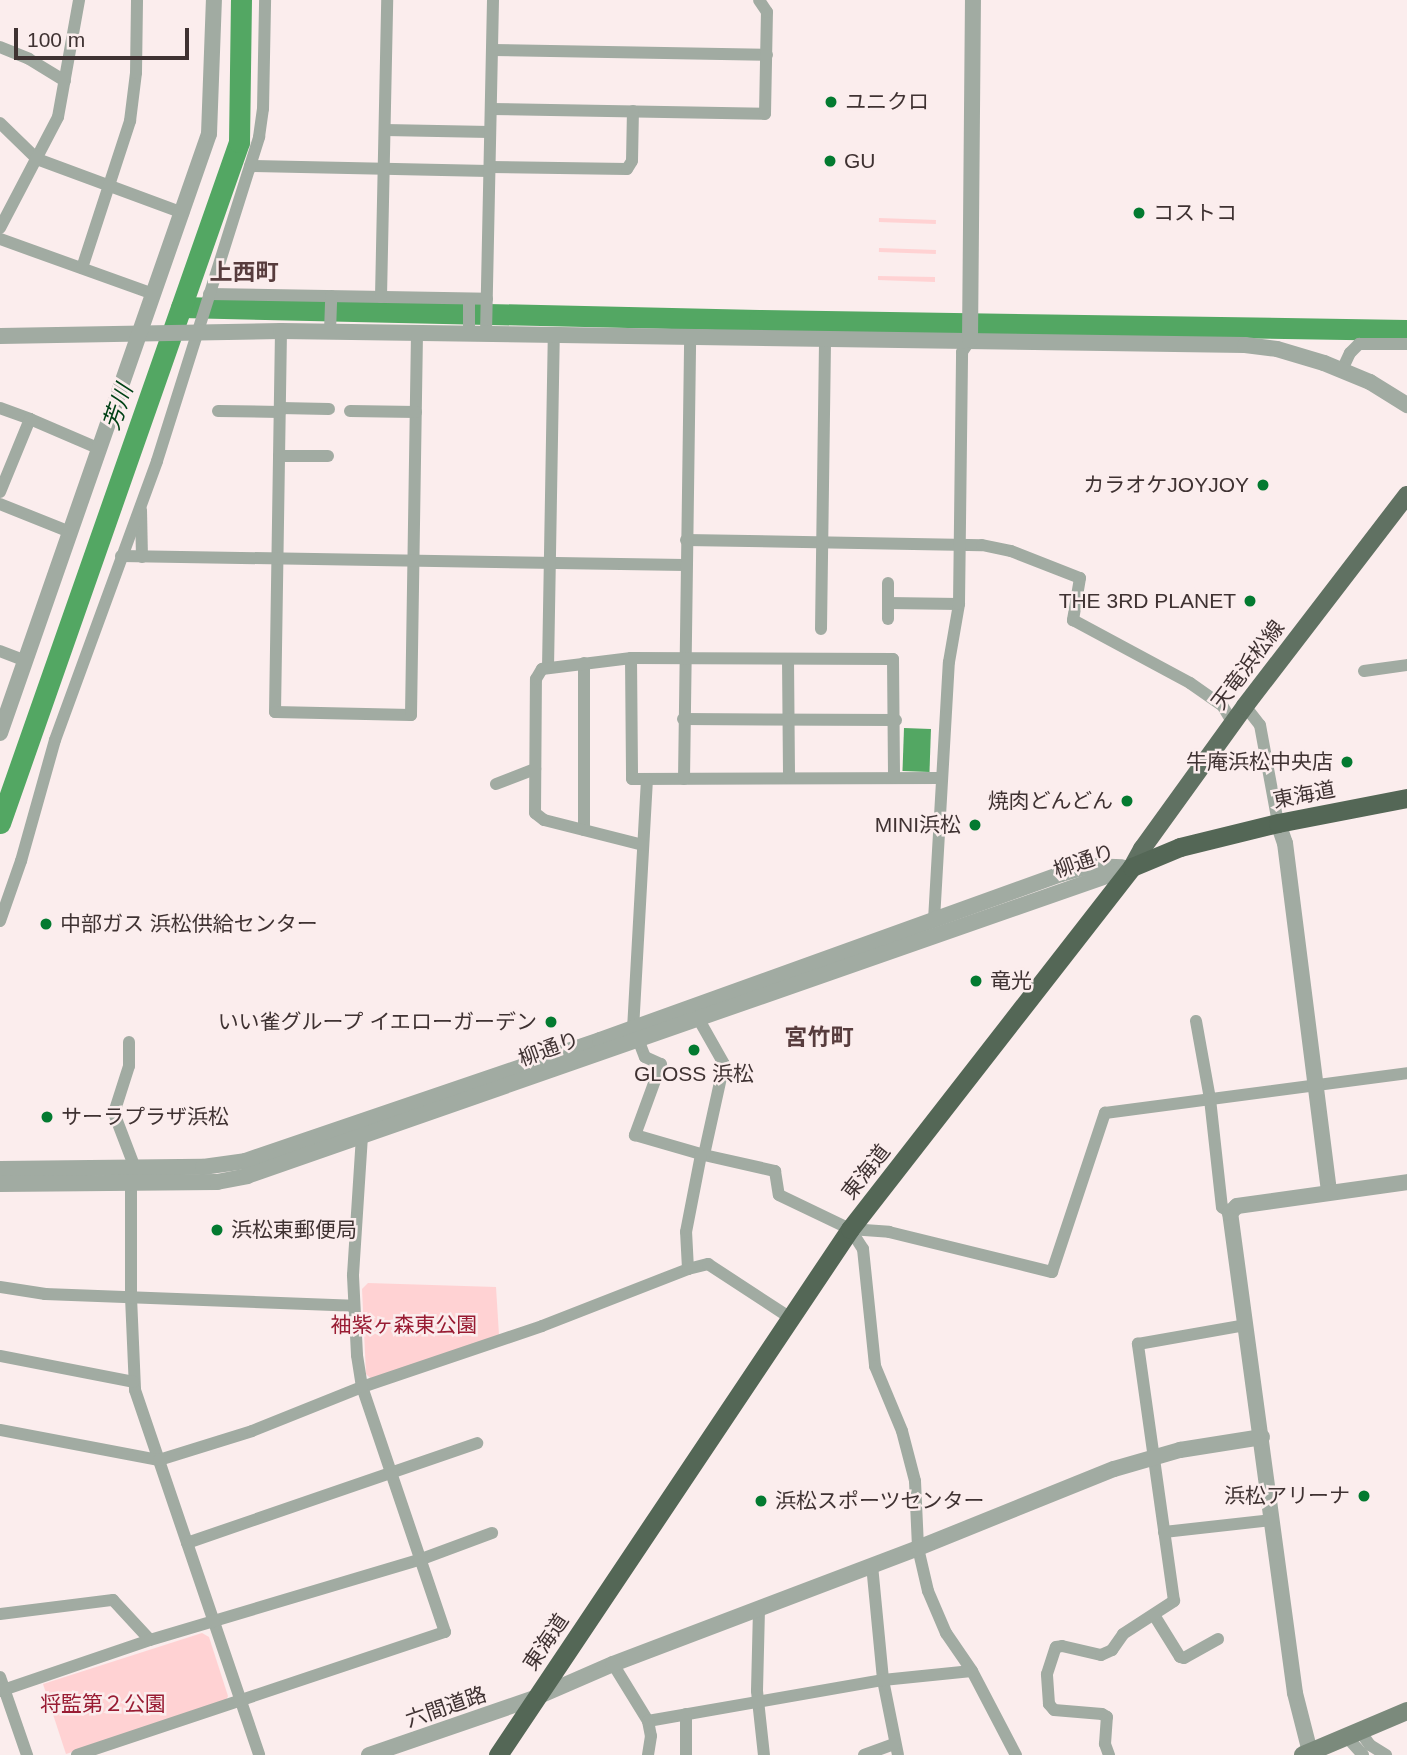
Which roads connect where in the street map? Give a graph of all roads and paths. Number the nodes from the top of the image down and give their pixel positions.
1 (79, 0) edge
2 (137, 0) edge
3 (214, 0) edge
4 (265, 0) edge
5 (387, 0) edge
6 (493, 0) edge
7 (760, 0) edge
8 (973, 0) edge
9 (0, 47) edge
10 (492, 50) junction
11 (766, 55) junction
12 (65, 81) junction
13 (491, 109) junction
14 (633, 111) junction
15 (0, 123) edge
16 (385, 130) junction
17 (490, 132) junction
18 (37, 159) junction
19 (250, 166) junction
20 (384, 169) junction
21 (489, 169) junction
22 (109, 188) junction
23 (183, 213) junction
24 (0, 228) edge
25 (0, 239) edge
26 (82, 268) junction
27 (154, 294) junction
28 (208, 297) junction
29 (382, 297) junction
30 (331, 299) junction
31 (469, 302) junction
32 (487, 302) junction
33 (330, 325) junction
34 (198, 328) junction
35 (468, 328) junction
36 (486, 329) junction
37 (281, 331) junction
38 (417, 333) junction
39 (146, 334) junction
40 (554, 335) junction
41 (970, 335) junction
42 (0, 336) edge
43 (690, 336) junction
44 (825, 338) junction
45 (1407, 344) edge
46 (1342, 370) junction
47 (1407, 405) edge
48 (0, 408) edge
49 (329, 409) dead end
50 (280, 410) junction
51 (218, 411) dead end
52 (350, 411) dead end
53 (416, 412) junction
54 (30, 419) junction
55 (100, 449) junction
56 (279, 456) junction
57 (328, 456) dead end
58 (0, 492) edge
59 (1407, 495) edge
60 (141, 502) junction
61 (0, 504) edge
62 (71, 532) junction
63 (686, 540) junction
64 (824, 542) junction
65 (959, 545) junction
66 (121, 556) junction
67 (142, 557) junction
68 (277, 559) junction
69 (414, 561) junction
70 (550, 563) junction
71 (685, 565) junction
72 (888, 583) dead end
73 (888, 603) junction
74 (959, 604) junction
75 (888, 619) dead end
76 (821, 629) dead end
77 (0, 651) edge
78 (631, 658) junction
79 (683, 658) junction
80 (788, 659) junction
81 (24, 660) junction
82 (584, 663) junction
83 (1407, 665) edge
84 (548, 668) junction
85 (1364, 671) dead end
86 (1245, 706) junction
87 (683, 719) junction
88 (789, 720) junction
89 (896, 720) junction
90 (1233, 723) junction
91 (1, 726) edge
92 (535, 769) junction
93 (789, 778) junction
94 (894, 778) junction
95 (942, 778) junction
96 (646, 779) junction
97 (684, 779) junction
98 (496, 784) dead end
99 (1407, 798) edge
100 (1279, 823) junction
101 (584, 830) junction
102 (643, 845) junction
103 (1132, 867) junction
104 (934, 919) junction
105 (0, 921) edge
106 (698, 1018) junction
107 (1196, 1021) dead end
108 (635, 1033) junction
109 (129, 1042) dead end
110 (1407, 1073) edge
111 (1316, 1085) junction
112 (1210, 1099) junction
113 (362, 1135) junction
114 (703, 1155) junction
115 (0, 1169) edge
116 (133, 1175) junction
117 (1407, 1182) edge
118 (0, 1184) edge
119 (1329, 1191) junction
120 (1230, 1213) junction
121 (850, 1229) junction
122 (688, 1269) junction
123 (0, 1287) edge
124 (131, 1297) junction
125 (353, 1306) junction
126 (789, 1317) junction
127 (1246, 1325) junction
128 (0, 1356) edge
129 (134, 1382) junction
130 (362, 1387) junction
131 (0, 1430) edge
132 (1262, 1437) junction
133 (477, 1443) dead end
134 (1154, 1457) junction
135 (159, 1460) junction
136 (390, 1472) junction
137 (1272, 1520) junction
138 (1164, 1532) junction
139 (492, 1533) dead end
140 (187, 1543) junction
141 (918, 1548) junction
142 (419, 1560) junction
143 (873, 1565) junction
144 (759, 1609) junction
145 (0, 1614) edge
146 (1154, 1615) junction
147 (215, 1620) junction
148 (1217, 1639) dead end
149 (150, 1640) junction
150 (613, 1664) junction
151 (972, 1671) junction
152 (0, 1676) edge
153 (883, 1680) junction
154 (3, 1691) edge
155 (537, 1697) junction
156 (242, 1700) junction
157 (761, 1701) junction
158 (1407, 1711) edge
159 (687, 1714) junction
160 (648, 1721) junction
161 (1352, 1732) junction
162 (897, 1750) edge
163 (1308, 1754) edge
164 (27, 1755) edge
165 (77, 1755) edge
166 (259, 1755) edge
167 (369, 1755) edge
168 (498, 1755) edge
169 (648, 1755) edge
170 (686, 1755) edge
171 (764, 1755) edge
172 (864, 1755) edge
173 (1016, 1755) edge
174 (1109, 1755) edge
175 (1363, 1755) edge
176 (1386, 1755) edge

1 - 12 street
2 - 22 street
3 - 23 street
4 - 19 street
5 - 16 street
6 - 10 street
7 - 11 street
8 - 41 street
9 - 12 street
10 - 11 street
10 - 13 street
11 - 14 street
12 - 18 street
13 - 14 street
13 - 17 street
14 - 21 street
15 - 18 street
16 - 17 street
16 - 20 street
17 - 21 street
18 - 22 street
18 - 24 street
19 - 20 street
19 - 28 street
20 - 21 street
20 - 29 street
21 - 32 street
22 - 23 street
22 - 26 street
23 - 27 street
25 - 26 street
26 - 27 street
27 - 39 street
28 - 30 street
28 - 34 street
29 - 30 street
29 - 31 street
30 - 33 street
31 - 32 street
31 - 35 street
32 - 36 street
33 - 37 street
33 - 38 street
34 - 37 street
34 - 39 street
34 - 60 street
35 - 36 street
35 - 38 street
36 - 40 street
37 - 50 street
38 - 53 street
39 - 42 street
39 - 55 street
40 - 43 street
40 - 70 street
41 - 44 street
41 - 46 street
41 - 65 street
43 - 44 street
43 - 63 street
44 - 64 street
45 - 46 street
46 - 47 street
48 - 54 street
49 - 50 street
50 - 51 street
50 - 56 street
52 - 53 street
53 - 69 street
54 - 55 street
54 - 58 street
55 - 62 street
56 - 57 street
56 - 68 street
59 - 86 main road, 天竜浜松線
60 - 66 street
60 - 67 street
61 - 62 street
62 - 81 street
63 - 64 street
63 - 71 street
64 - 65 street
64 - 76 street
65 - 74 street
65 - 90 street
66 - 67 street
66 - 105 street
67 - 68 street
68 - 69 street
68 - 69 street
69 - 70 street
70 - 71 street
70 - 84 street
71 - 79 street
72 - 73 street
73 - 74 street
73 - 75 street
74 - 95 street
77 - 81 street
78 - 79 street
78 - 82 street
78 - 96 street
79 - 80 street
79 - 87 street
80 - 88 street
80 - 89 street
81 - 91 street
82 - 84 street
82 - 101 street
83 - 85 street
84 - 92 street
86 - 90 main road, 天竜浜松線
86 - 100 street
87 - 88 street
87 - 97 street
88 - 89 street
88 - 93 street
89 - 94 street
90 - 103 main road, 天竜浜松線
92 - 98 street
92 - 101 street
93 - 94 street
93 - 97 street
94 - 95 street
95 - 104 street
96 - 97 street
96 - 102 street
99 - 100 highway, 東海道
100 - 103 highway, 東海道
100 - 111 street
101 - 102 street
102 - 108 street
103 - 104 street, 柳通り
103 - 106 street, 柳通り
103 - 121 highway, 東海道
104 - 108 street, 柳通り
106 - 108 street, 柳通り
106 - 114 street
107 - 112 street
108 - 113 street, 柳通り
108 - 114 street
108 - 116 street, 柳通り
109 - 116 street
110 - 111 street
111 - 112 street
111 - 119 street
112 - 120 street
112 - 121 street
113 - 116 street, 柳通り
113 - 125 street
114 - 121 street
114 - 122 street
115 - 116 street, 柳通り
116 - 118 street, 柳通り
116 - 124 street
117 - 119 street
119 - 120 street
120 - 127 street
121 - 126 highway, 東海道
121 - 141 street
122 - 126 street
122 - 130 street
123 - 124 street
124 - 125 street
124 - 129 street
125 - 130 street
126 - 155 highway, 東海道
127 - 132 street
127 - 134 street
128 - 129 street
129 - 135 street
130 - 135 street
130 - 136 street
131 - 135 street
132 - 134 street, 六間道路
132 - 137 street
133 - 136 street
134 - 138 street
134 - 141 street, 六間道路
135 - 140 street
136 - 140 street
136 - 142 street
137 - 138 street
137 - 163 street
138 - 146 street
139 - 142 street
140 - 147 street
141 - 143 street, 六間道路
141 - 151 street
142 - 147 street
142 - 156 street
143 - 144 street, 六間道路
143 - 153 street
144 - 150 street, 六間道路
144 - 157 street
145 - 149 street
146 - 148 street
146 - 174 street
147 - 149 street
147 - 156 street
149 - 154 street
150 - 155 street, 六間道路
150 - 160 street
151 - 153 street
151 - 173 street
152 - 154 street
153 - 157 street
153 - 162 street
154 - 164 street
155 - 167 street, 六間道路
155 - 168 highway, 東海道
156 - 165 street
156 - 166 street
157 - 159 street
157 - 171 street
158 - 161 main road
159 - 160 street
159 - 170 street
160 - 169 street
161 - 163 main road
161 - 175 street
161 - 176 street
162 - 172 street

